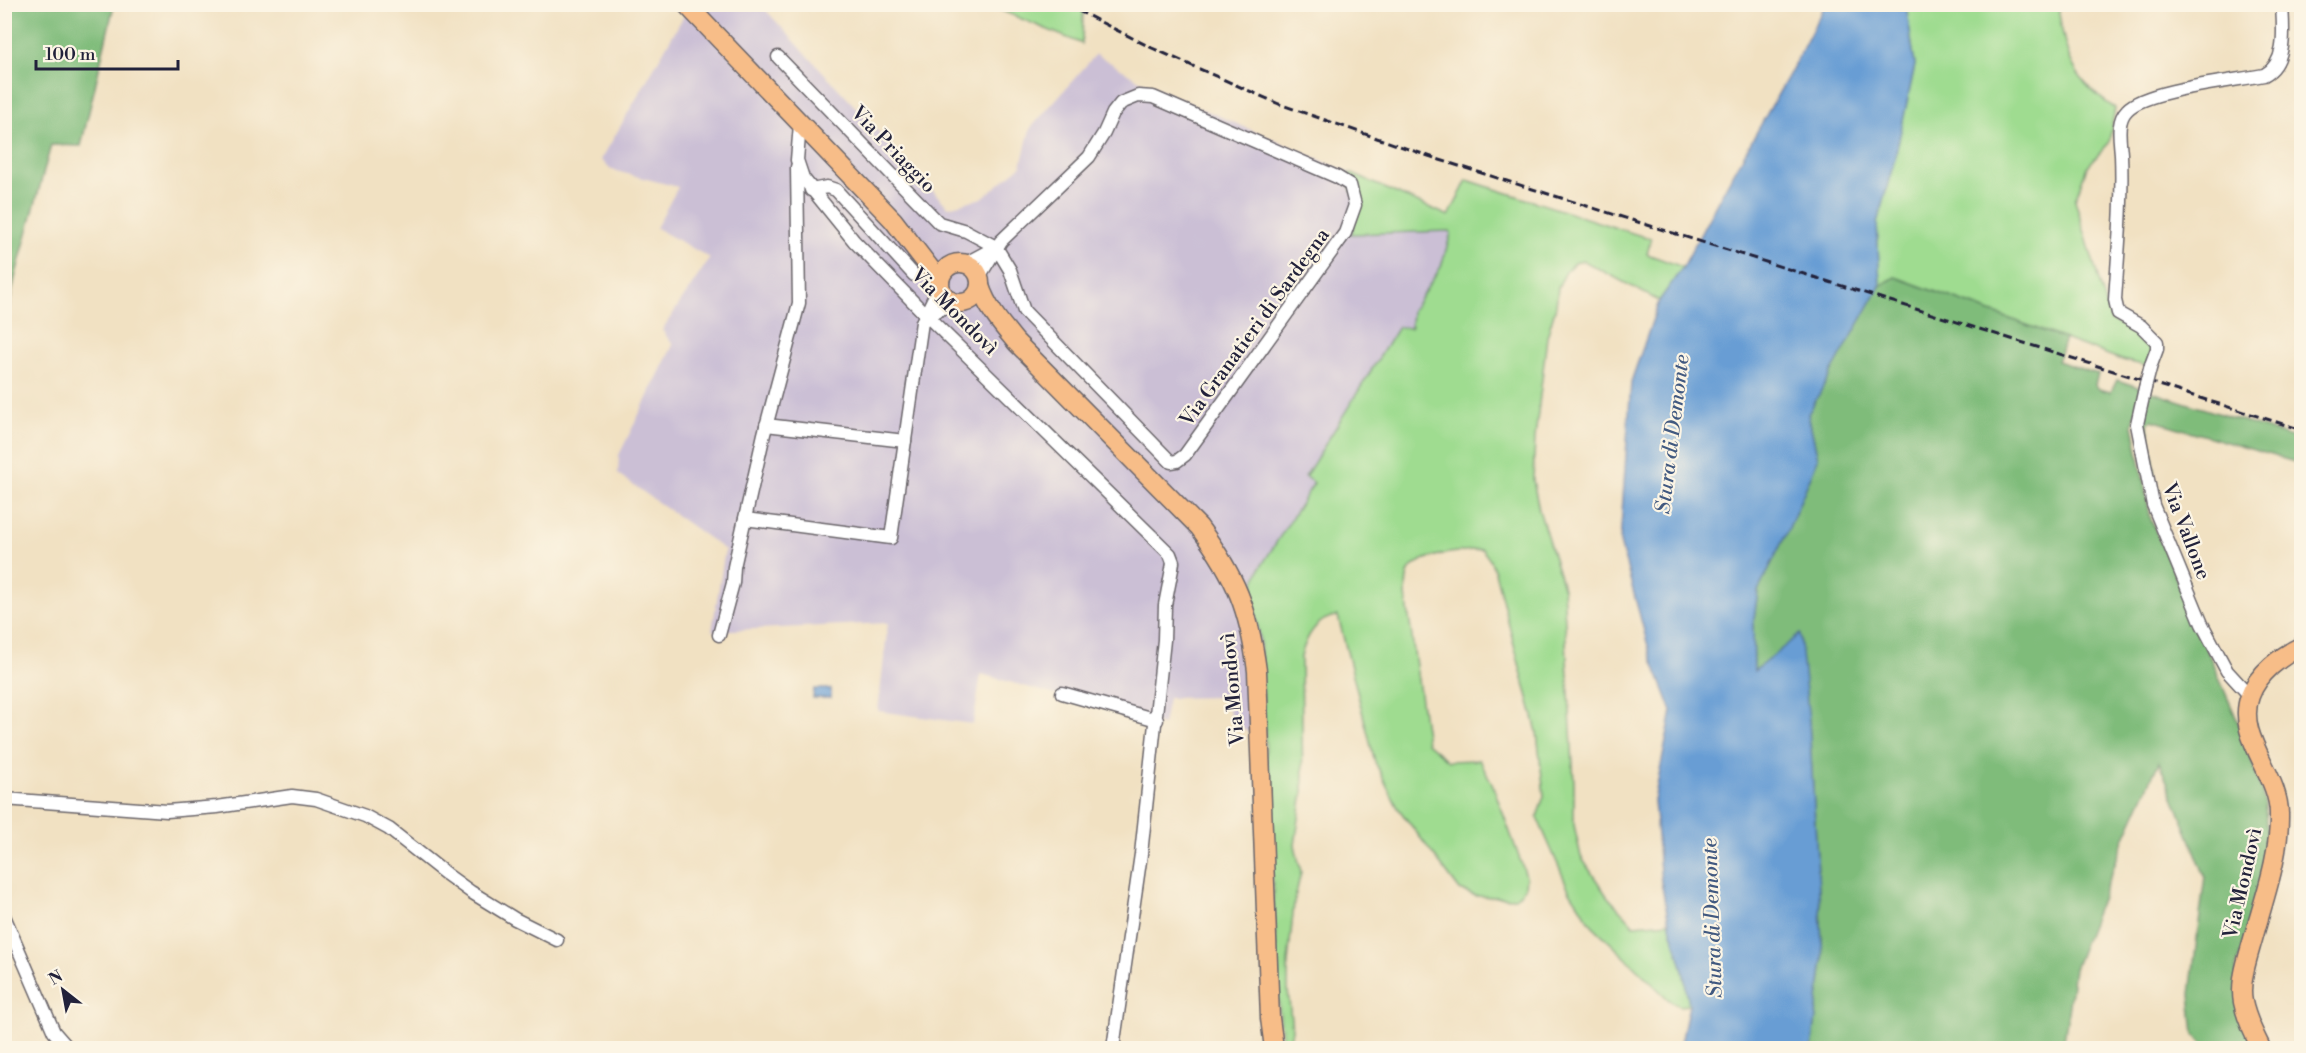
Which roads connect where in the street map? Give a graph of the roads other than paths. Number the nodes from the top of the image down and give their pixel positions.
1 (686, 4) edge
2 (2282, 4) edge
3 (778, 57) dead end
4 (800, 124) junction
5 (797, 160) junction
6 (811, 190) junction
7 (893, 220) junction
8 (996, 247) junction
9 (960, 263) junction
10 (914, 275) dead end
11 (979, 282) junction
12 (940, 283) junction
13 (959, 302) junction
14 (927, 316) junction
15 (1016, 342) junction
16 (766, 425) junction
17 (905, 441) junction
18 (745, 519) junction
19 (719, 635) dead end
20 (2301, 646) edge
21 (1062, 693) dead end
22 (2250, 696) junction
23 (1157, 720) junction
24 (4, 799) edge
25 (4, 916) edge
26 (557, 940) dead end
27 (68, 1048) edge
28 (1113, 1048) edge
29 (1274, 1048) edge
30 (2261, 1048) edge

1 - 4 main road, Via Mondovì
2 - 22 street, Via Vallone, bridge
3 - 8 street, Via Priaggio
4 - 5 street, Via Mondovì
4 - 7 main road, Via Mondovì
5 - 6 street, Via Mondovì
5 - 16 street
6 - 10 street, Via Mondovì
6 - 14 street, Via Mondovì
7 - 9 main road, Via Mondovì
7 - 12 main road, Via Mondovì
8 - 8 street, Via Granatieri di Sardegna
8 - 9 street, Via Granatieri di Sardegna
8 - 11 street, Via Granatieri di Sardegna
9 - 11 main road
9 - 12 main road
11 - 13 main road
11 - 15 main road, Via Mondovì
12 - 13 main road
12 - 14 street
13 - 14 street
13 - 15 main road, Via Mondovì
14 - 17 street
14 - 23 street, Via Mondovì
15 - 29 main road, Via Mondovì
16 - 17 street
16 - 18 street
17 - 18 street
18 - 19 street
20 - 22 main road
21 - 23 street
22 - 30 main road, Via Mondovì
23 - 28 street, Via Mondovì
24 - 26 street
25 - 27 street

